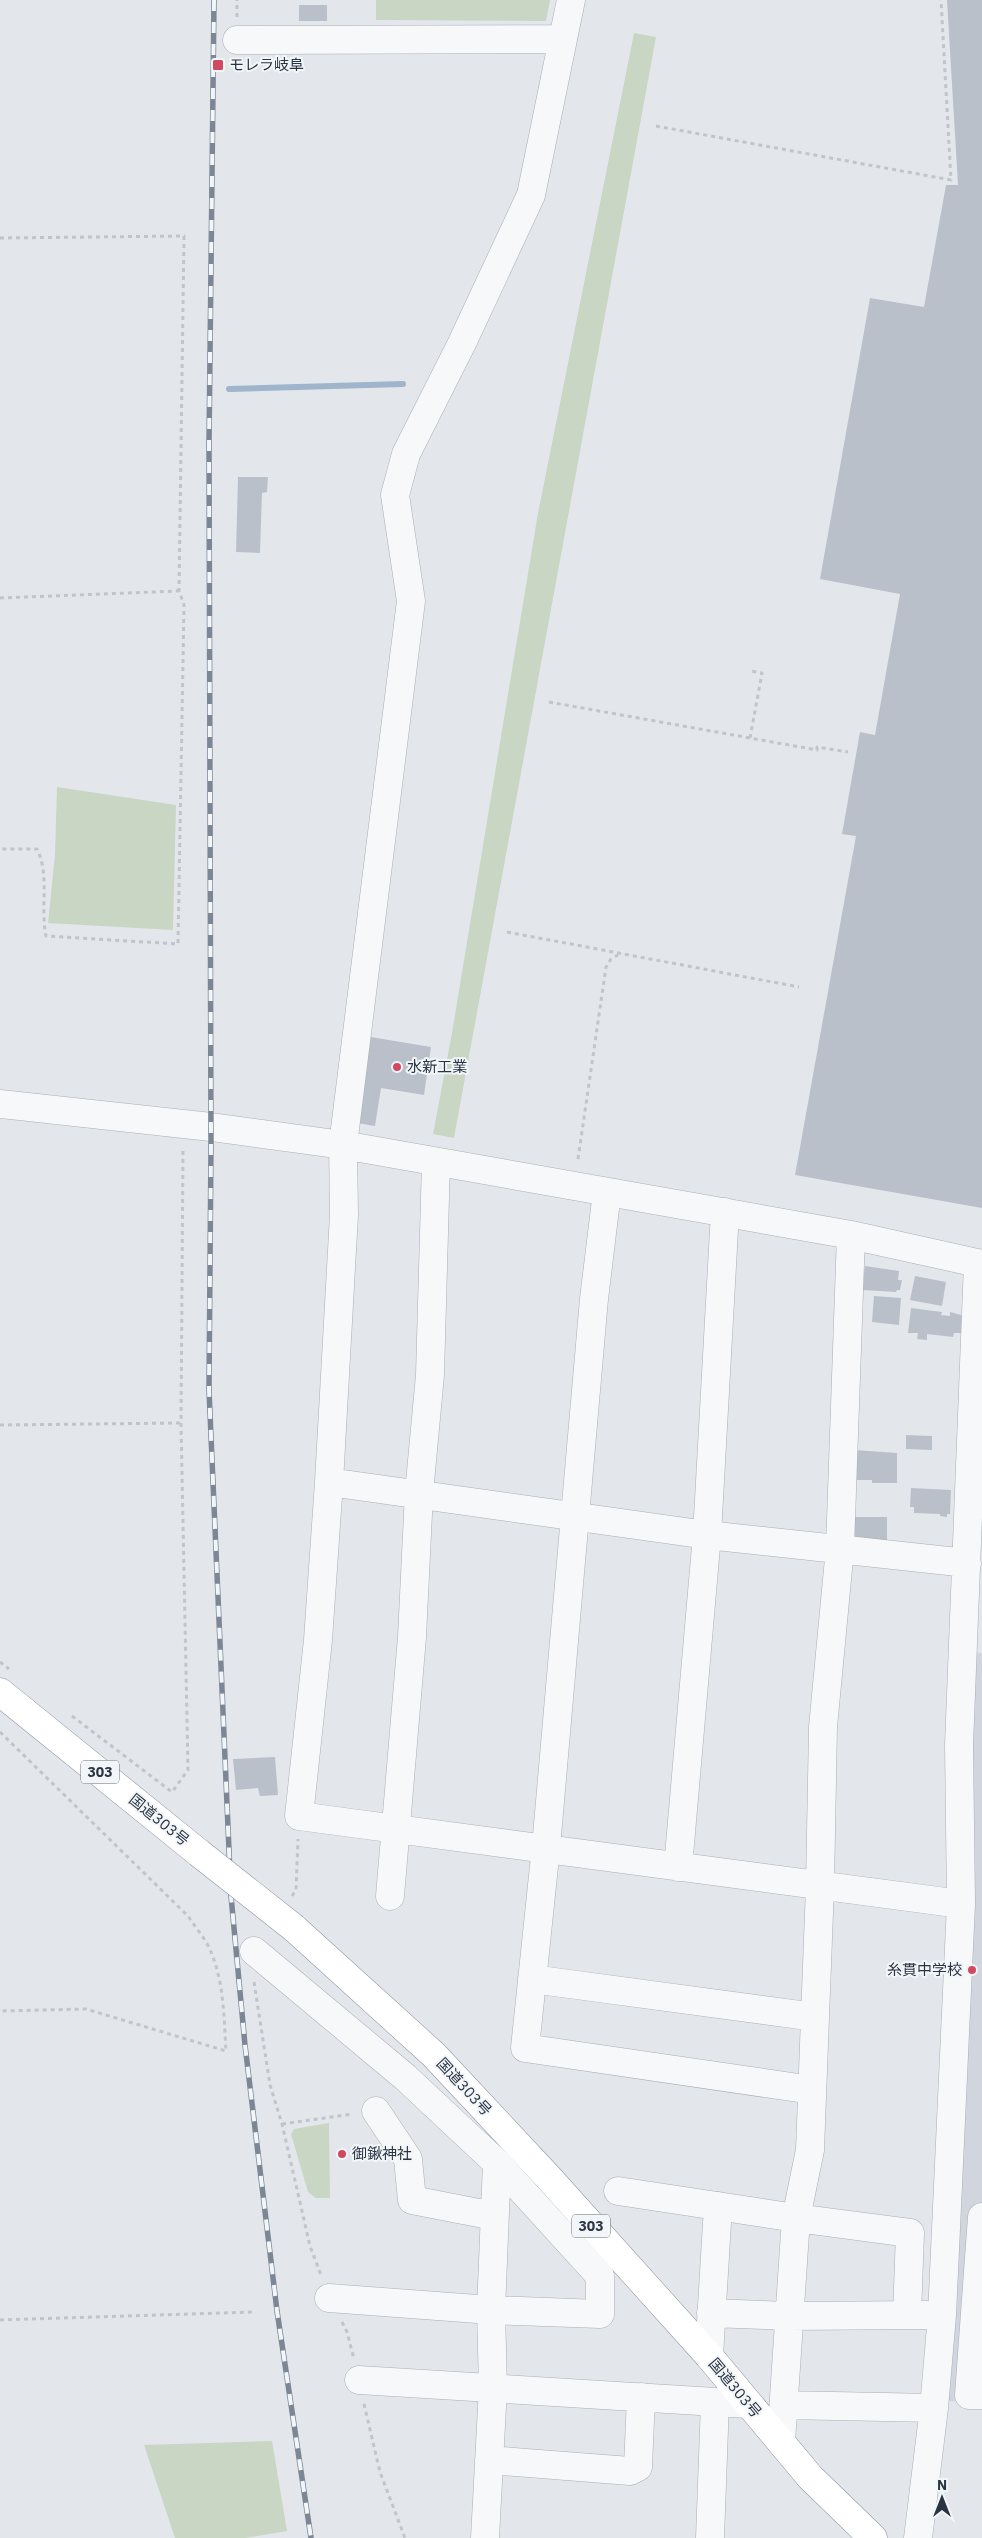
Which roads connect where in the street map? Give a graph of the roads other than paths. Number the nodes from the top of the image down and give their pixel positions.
1 (571, 0) edge
2 (562, 39) junction
3 (237, 40) dead end
4 (0, 1104) edge
5 (343, 1145) junction
6 (436, 1162) junction
7 (607, 1192) junction
8 (724, 1212) junction
9 (852, 1234) junction
10 (980, 1263) edge
11 (328, 1482) junction
12 (419, 1493) junction
13 (576, 1515) junction
14 (707, 1535) junction
15 (840, 1548) junction
16 (967, 1563) junction
17 (8, 1683) edge
18 (397, 1830) junction
19 (546, 1847) junction
20 (678, 1867) junction
21 (820, 1886) junction
22 (390, 1896) dead end
23 (961, 1904) junction
24 (254, 1951) dead end
25 (532, 1980) junction
26 (815, 2017) junction
27 (812, 2090) junction
28 (376, 2110) road end
29 (497, 2163) junction
30 (618, 2191) dead end
31 (718, 2206) junction
32 (494, 2216) junction
33 (982, 2217) edge
34 (796, 2218) junction
35 (329, 2298) road end
36 (491, 2310) junction
37 (711, 2313) junction
38 (907, 2315) junction
39 (942, 2315) junction
40 (789, 2316) junction
41 (708, 2356) junction
42 (359, 2380) road end
43 (493, 2388) junction
44 (982, 2395) edge
45 (641, 2397) junction
46 (715, 2402) junction
47 (748, 2404) junction
48 (784, 2404) junction
49 (934, 2408) junction
50 (782, 2442) junction
51 (490, 2460) junction
52 (486, 2538) edge
53 (710, 2538) edge
54 (873, 2538) edge
55 (918, 2538) edge

1 - 2 street
2 - 3 street
2 - 5 street
4 - 5 street
5 - 6 street
5 - 11 street
6 - 7 street
6 - 12 street
7 - 8 street
7 - 13 street
8 - 9 street
8 - 14 street
9 - 10 street
9 - 15 street
10 - 16 street
11 - 12 street
11 - 18 street
12 - 13 street
12 - 18 street
13 - 14 street
13 - 19 street
14 - 15 street
14 - 20 street
15 - 16 street
15 - 21 street
16 - 23 street
17 - 41 highway, 国道303号 / 303, bridge
18 - 19 street
18 - 22 street
19 - 20 street
19 - 25 street
20 - 21 street
21 - 23 street
21 - 26 street
23 - 39 street
24 - 29 street
25 - 26 street
25 - 27 street
26 - 27 street
27 - 34 street
28 - 32 street
29 - 32 street
29 - 36 street
30 - 31 street
31 - 34 street
31 - 37 street
32 - 36 street
33 - 44 street
34 - 38 street
34 - 40 street
35 - 36 street
36 - 43 street
37 - 40 street
37 - 41 street
38 - 39 street
38 - 40 street
39 - 49 street
40 - 48 street
41 - 47 highway, 国道303号 / 303
42 - 43 street
43 - 45 street
43 - 51 street
45 - 46 street
45 - 51 street
46 - 47 street
46 - 53 street
47 - 50 highway, 国道303号 / 303
48 - 49 street
48 - 50 street
49 - 55 street
50 - 54 highway, 国道303号 / 303
51 - 52 street

